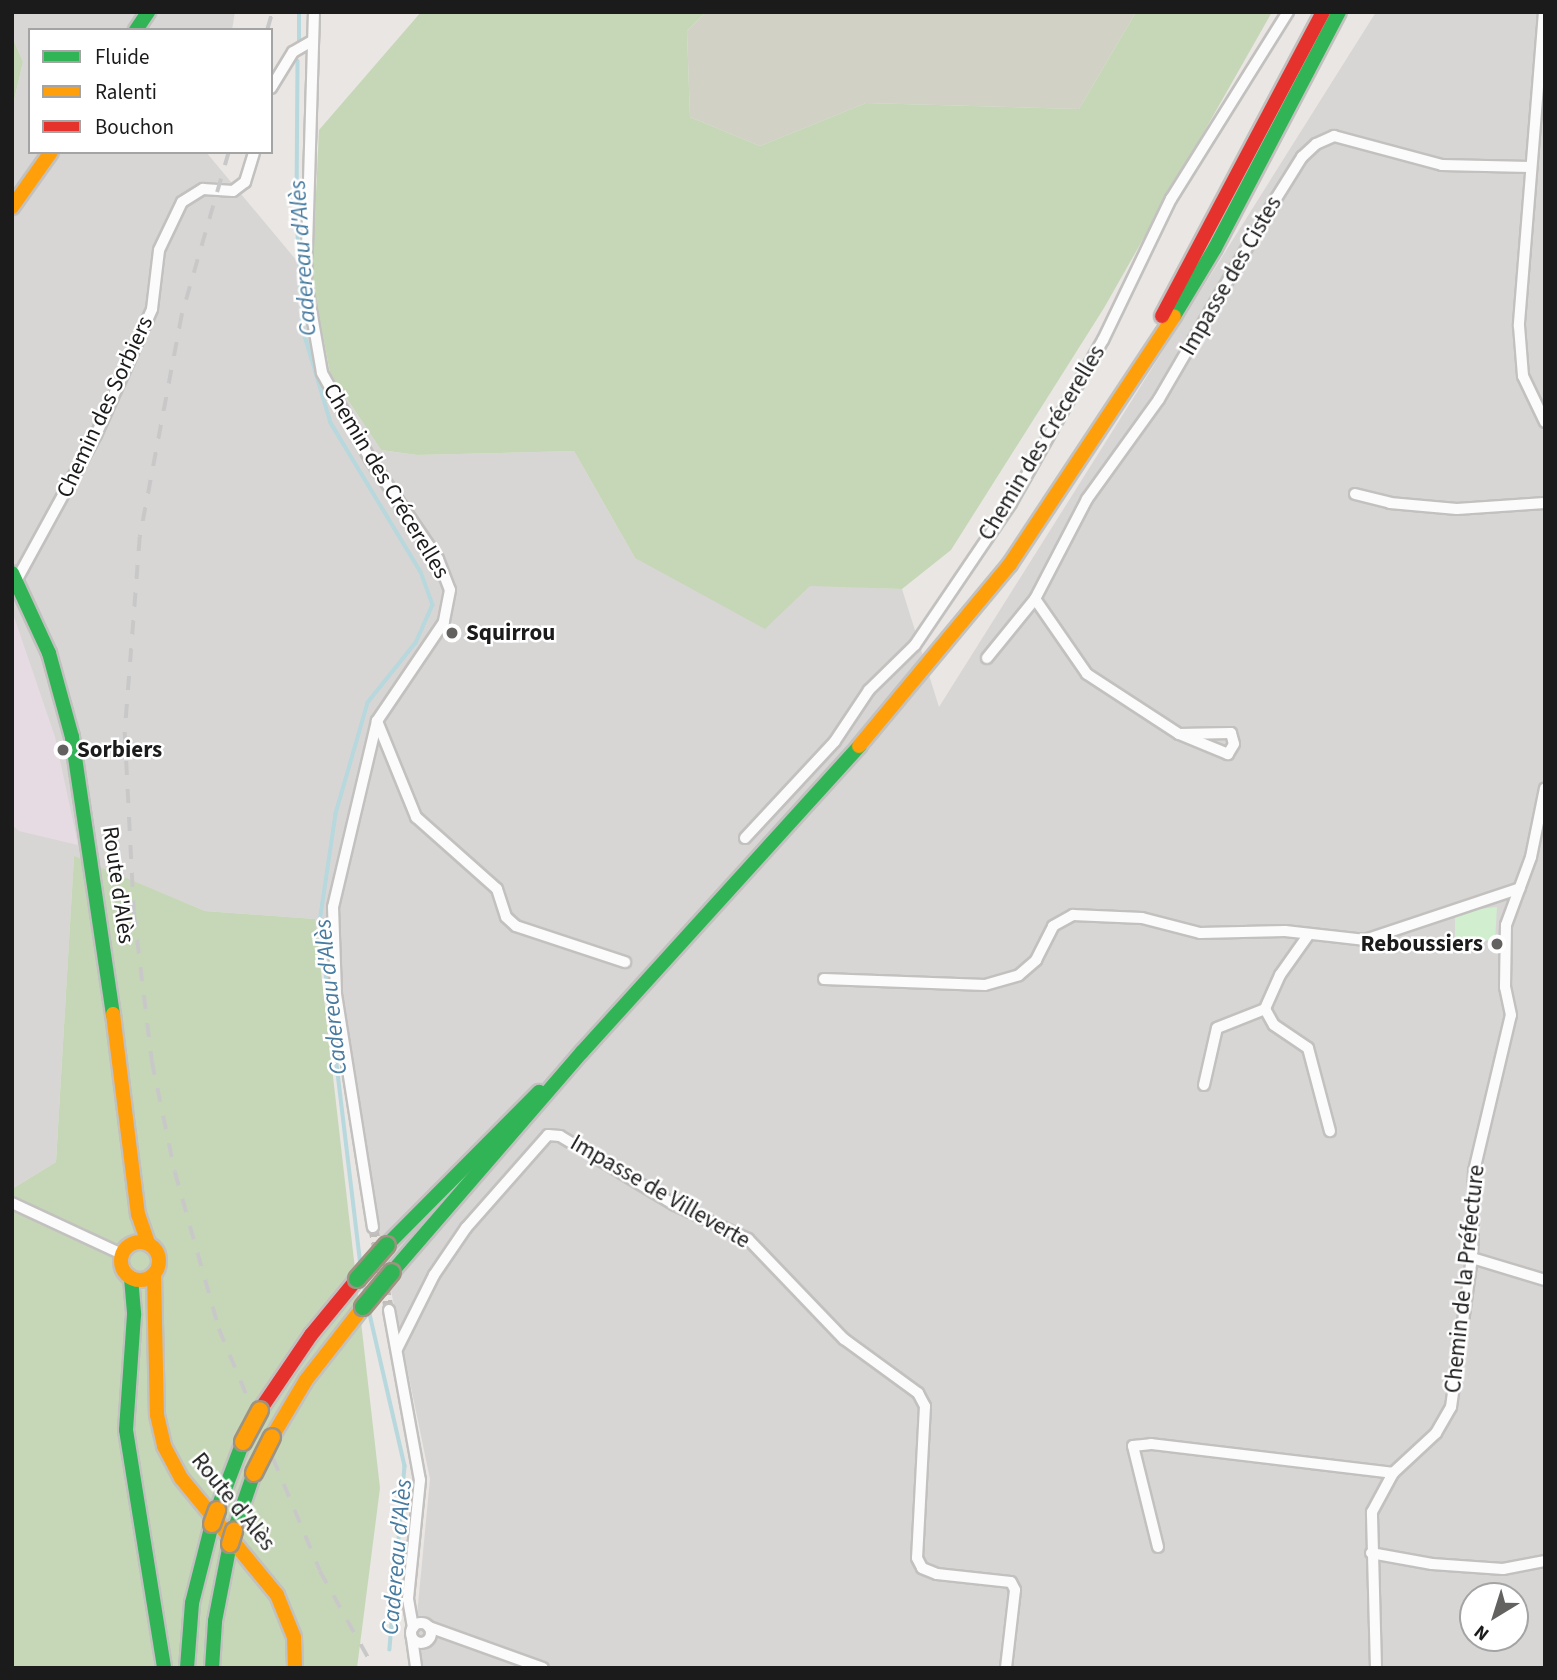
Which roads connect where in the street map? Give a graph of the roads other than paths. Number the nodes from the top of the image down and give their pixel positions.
1 (148, 12) edge
2 (314, 12) edge
3 (1288, 12) edge
4 (1339, 12) edge
5 (1544, 12) edge
6 (1323, 13) edge
7 (137, 28) edge
8 (310, 42) junction
9 (273, 85) edge
10 (50, 154) edge
11 (253, 154) edge
12 (1530, 167) junction
13 (12, 207) edge
14 (1121, 397) junction
15 (1545, 422) edge
16 (1355, 494) dead end
17 (1545, 503) edge
18 (14, 581) edge
19 (1035, 599) junction
20 (987, 658) dead end
21 (377, 721) junction
22 (1179, 734) dead end
23 (1545, 788) edge
24 (746, 838) dead end
25 (1520, 888) junction
26 (1309, 934) junction
27 (625, 962) dead end
28 (824, 979) dead end
29 (1265, 1009) junction
30 (582, 1052) junction
31 (1204, 1085) dead end
32 (1330, 1131) dead end
33 (12, 1203) edge
34 (138, 1214) junction
35 (373, 1227) tunnel mouth
36 (148, 1243) junction
37 (126, 1249) junction
38 (1472, 1258) junction
39 (154, 1274) junction
40 (131, 1278) junction
41 (1545, 1280) edge
42 (388, 1310) tunnel mouth
43 (397, 1349) junction
44 (1393, 1473) junction
45 (1158, 1547) dead end
46 (1371, 1553) junction
47 (1545, 1561) edge
48 (425, 1633) junction
49 (416, 1666) edge
50 (164, 1668) edge
51 (187, 1668) edge
52 (212, 1668) edge
53 (295, 1668) edge
54 (543, 1668) edge
55 (1006, 1668) edge
56 (1376, 1668) edge

1 - 7 main road
2 - 8 street, Chemin des Crécerelles
3 - 24 street, Chemin des Crécerelles
4 - 14 main road
5 - 12 street
6 - 14 main road
8 - 9 street
8 - 21 street, Chemin des Crécerelles
10 - 13 main road
11 - 18 street, Chemin des Sorbiers
12 - 15 street
12 - 19 street, Impasse des Cistes
14 - 30 main road
16 - 17 street
18 - 34 main road, Route d'Alès
19 - 20 street, Impasse des Cistes
19 - 22 street
21 - 27 street
21 - 35 street, Chemin des Crécerelles
23 - 25 street, Chemin de la Préfecture
25 - 26 street
25 - 38 street, Chemin de la Préfecture
26 - 28 street
26 - 29 street
29 - 31 street
29 - 32 street
30 - 51 main road, bridge
30 - 52 main road, bridge
33 - 37 street
34 - 36 main road, Route d'Alès
34 - 37 main road, Route d'Alès
36 - 37 main road
36 - 39 main road
37 - 40 main road
38 - 41 street
38 - 44 street, Chemin de la Préfecture
39 - 40 main road
39 - 53 main road, Route d'Alès
40 - 50 main road
42 - 43 street
43 - 48 street
43 - 55 street, Impasse de Villeverte
44 - 45 street
44 - 46 street, Chemin de la Préfecture
46 - 47 street
46 - 56 street, Chemin de la Préfecture
48 - 49 street
48 - 54 street

